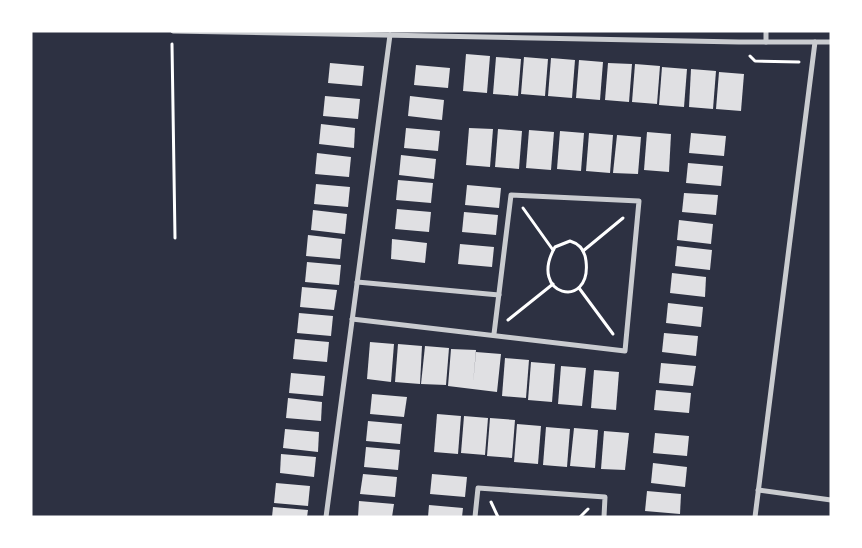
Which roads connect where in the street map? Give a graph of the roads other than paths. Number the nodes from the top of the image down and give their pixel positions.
1 (173, 31) edge
2 (766, 31) edge
3 (390, 35) junction
4 (766, 42) junction
5 (816, 42) junction
6 (831, 42) edge
7 (357, 282) junction
8 (499, 295) junction
9 (352, 319) junction
10 (494, 333) junction
11 (758, 490) junction
12 (831, 500) edge
13 (326, 517) edge
14 (475, 517) edge
15 (604, 517) edge
16 (755, 517) edge

1 - 3 street
2 - 4 street
3 - 4 street
3 - 7 street
4 - 5 street
5 - 6 street
5 - 11 street
7 - 8 street
7 - 9 street
8 - 10 street
8 - 10 street
9 - 10 street
9 - 13 street
11 - 12 street
11 - 16 street
14 - 15 street

